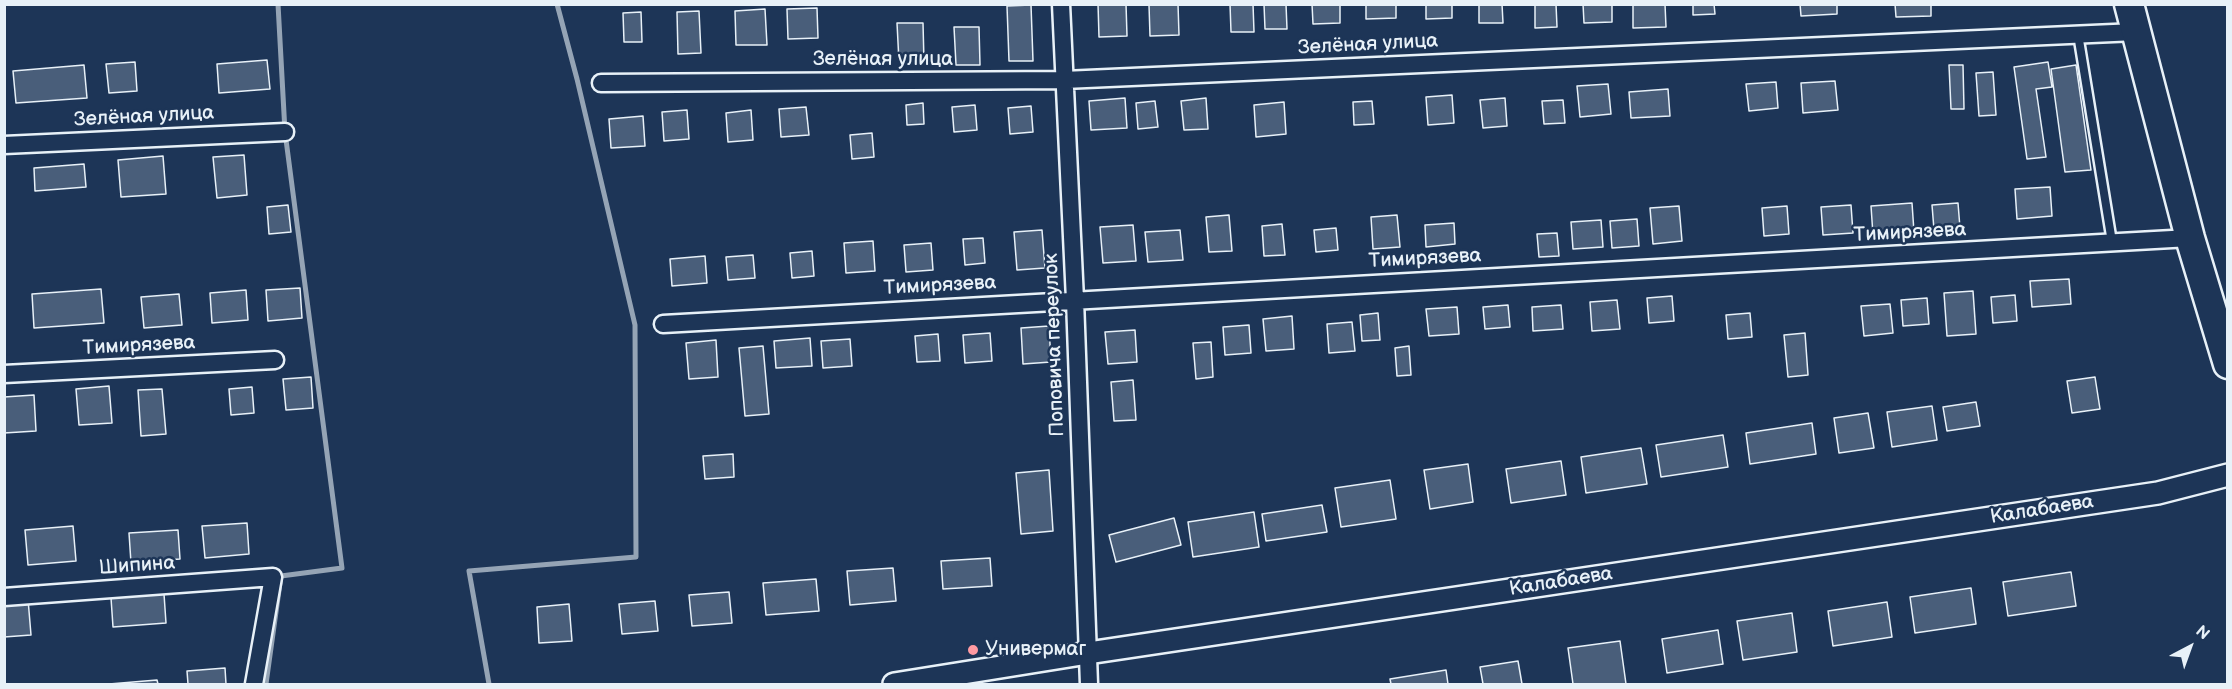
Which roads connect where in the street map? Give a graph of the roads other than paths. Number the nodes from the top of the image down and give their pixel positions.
1 (1061, 4) edge
2 (2129, 4) edge
3 (2136, 32) junction
4 (2078, 34) junction
5 (1064, 80) junction
6 (601, 82) dead end
7 (285, 132) dead end
8 (4, 145) edge
9 (2190, 238) junction
10 (2112, 243) junction
11 (1075, 300) junction
12 (663, 324) dead end
13 (275, 360) dead end
14 (2228, 364) edge
15 (4, 374) edge
16 (2228, 475) edge
17 (4, 597) edge
18 (1088, 653) junction
19 (254, 684) edge
20 (894, 684) edge
21 (1089, 684) edge

1 - 5 street, Поповича переулок
2 - 3 highway
3 - 4 street, Зелёная улица
3 - 9 highway
4 - 5 street, Зелёная улица
4 - 10 lane
5 - 6 street, Зелёная улица
5 - 11 street, Поповича переулок
7 - 8 street, Зелёная улица
9 - 10 street, Тимирязева
9 - 14 highway
10 - 11 street, Тимирязева
11 - 12 street, Тимирязева
11 - 18 street, Поповича переулок
13 - 15 street, Тимирязева
16 - 18 street, Калабаева
17 - 19 street, Шипина
18 - 20 street, Калабаева
18 - 21 street, Поповича переулок

